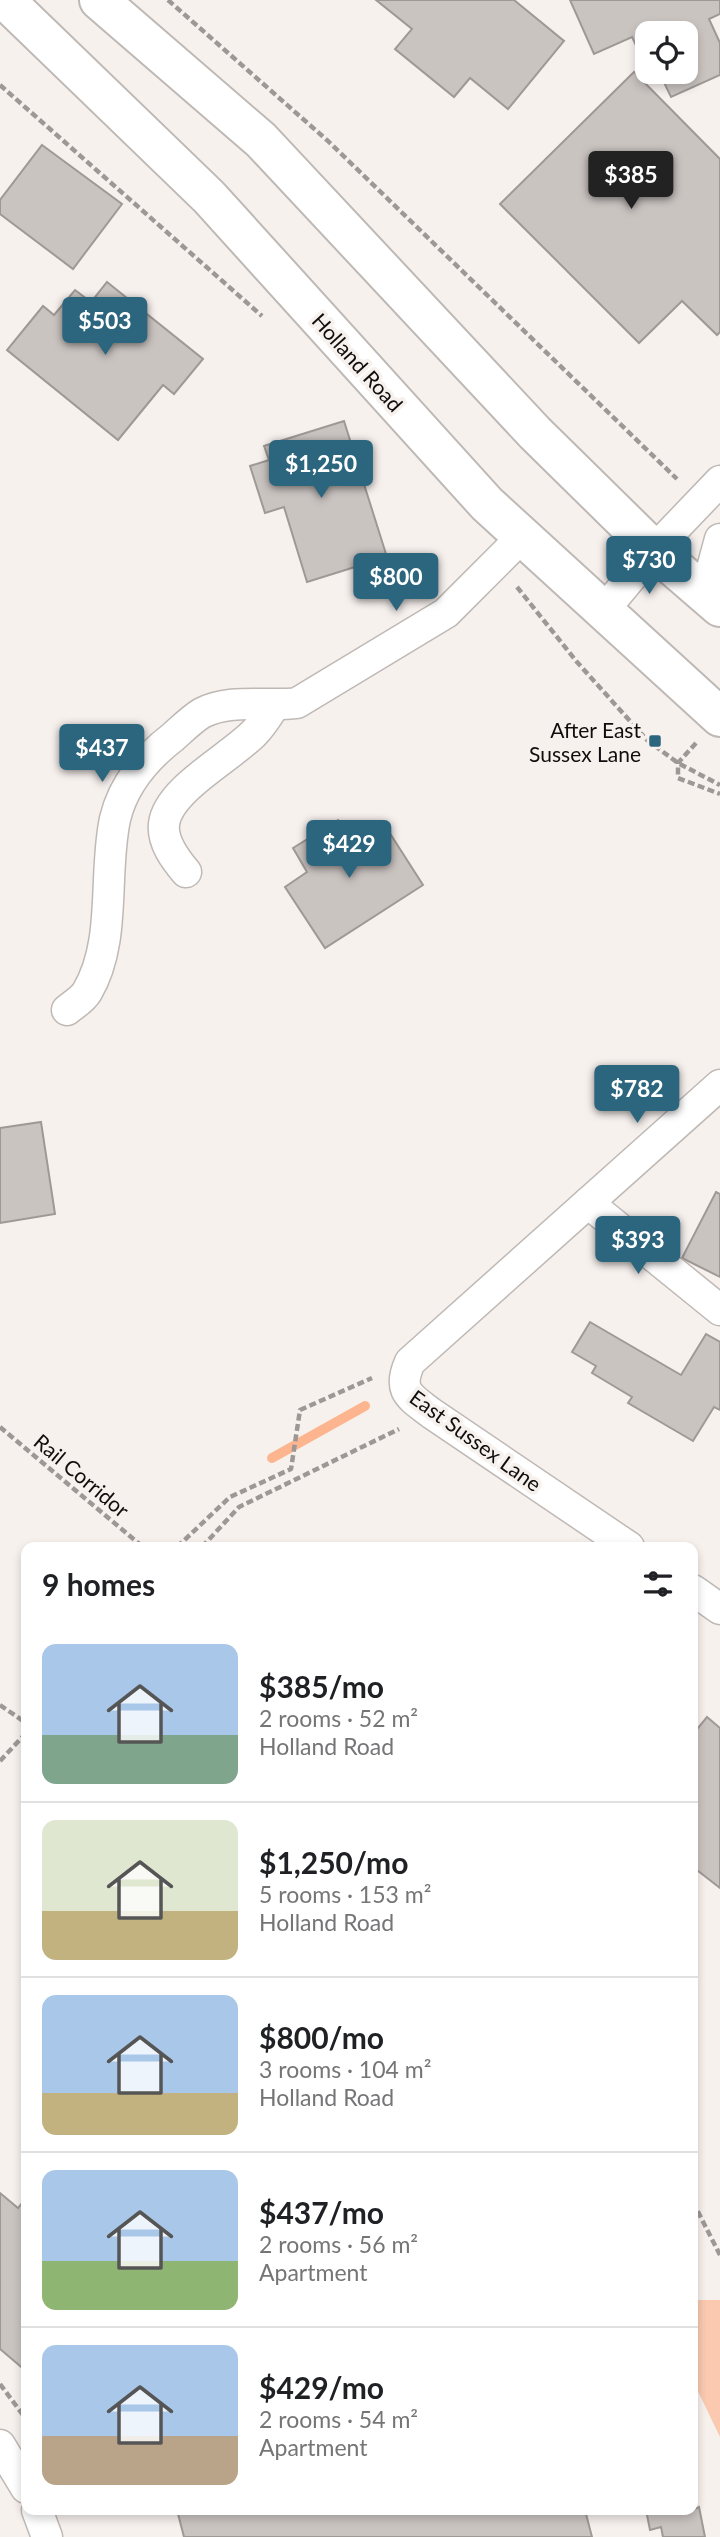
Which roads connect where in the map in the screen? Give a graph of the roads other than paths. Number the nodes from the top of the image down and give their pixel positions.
1 (5, 0) edge
2 (99, 0) edge
3 (710, 491) edge
4 (720, 540) edge
5 (509, 549) junction
6 (654, 550) junction
7 (713, 601) edge
8 (604, 610) junction
9 (274, 706) junction
10 (720, 717) edge
11 (186, 872) dead end
12 (67, 1010) dead end
13 (720, 1085) edge
14 (588, 1203) junction
15 (720, 1310) edge
16 (622, 1542) edge
17 (698, 1594) edge
18 (720, 1609) edge
19 (0, 2445) edge
20 (21, 2480) edge
21 (39, 2515) edge
22 (47, 2537) edge

1 - 5 main road, Holland Road
2 - 6 main road
3 - 6 street
4 - 7 street
5 - 8 main road, Holland Road
5 - 9 street
6 - 7 main road
6 - 8 street
8 - 10 main road, Holland Road
9 - 11 street
9 - 12 street
13 - 14 street, East Sussex Lane
14 - 15 street
14 - 16 street, East Sussex Lane
17 - 18 street
19 - 20 street
21 - 22 street

